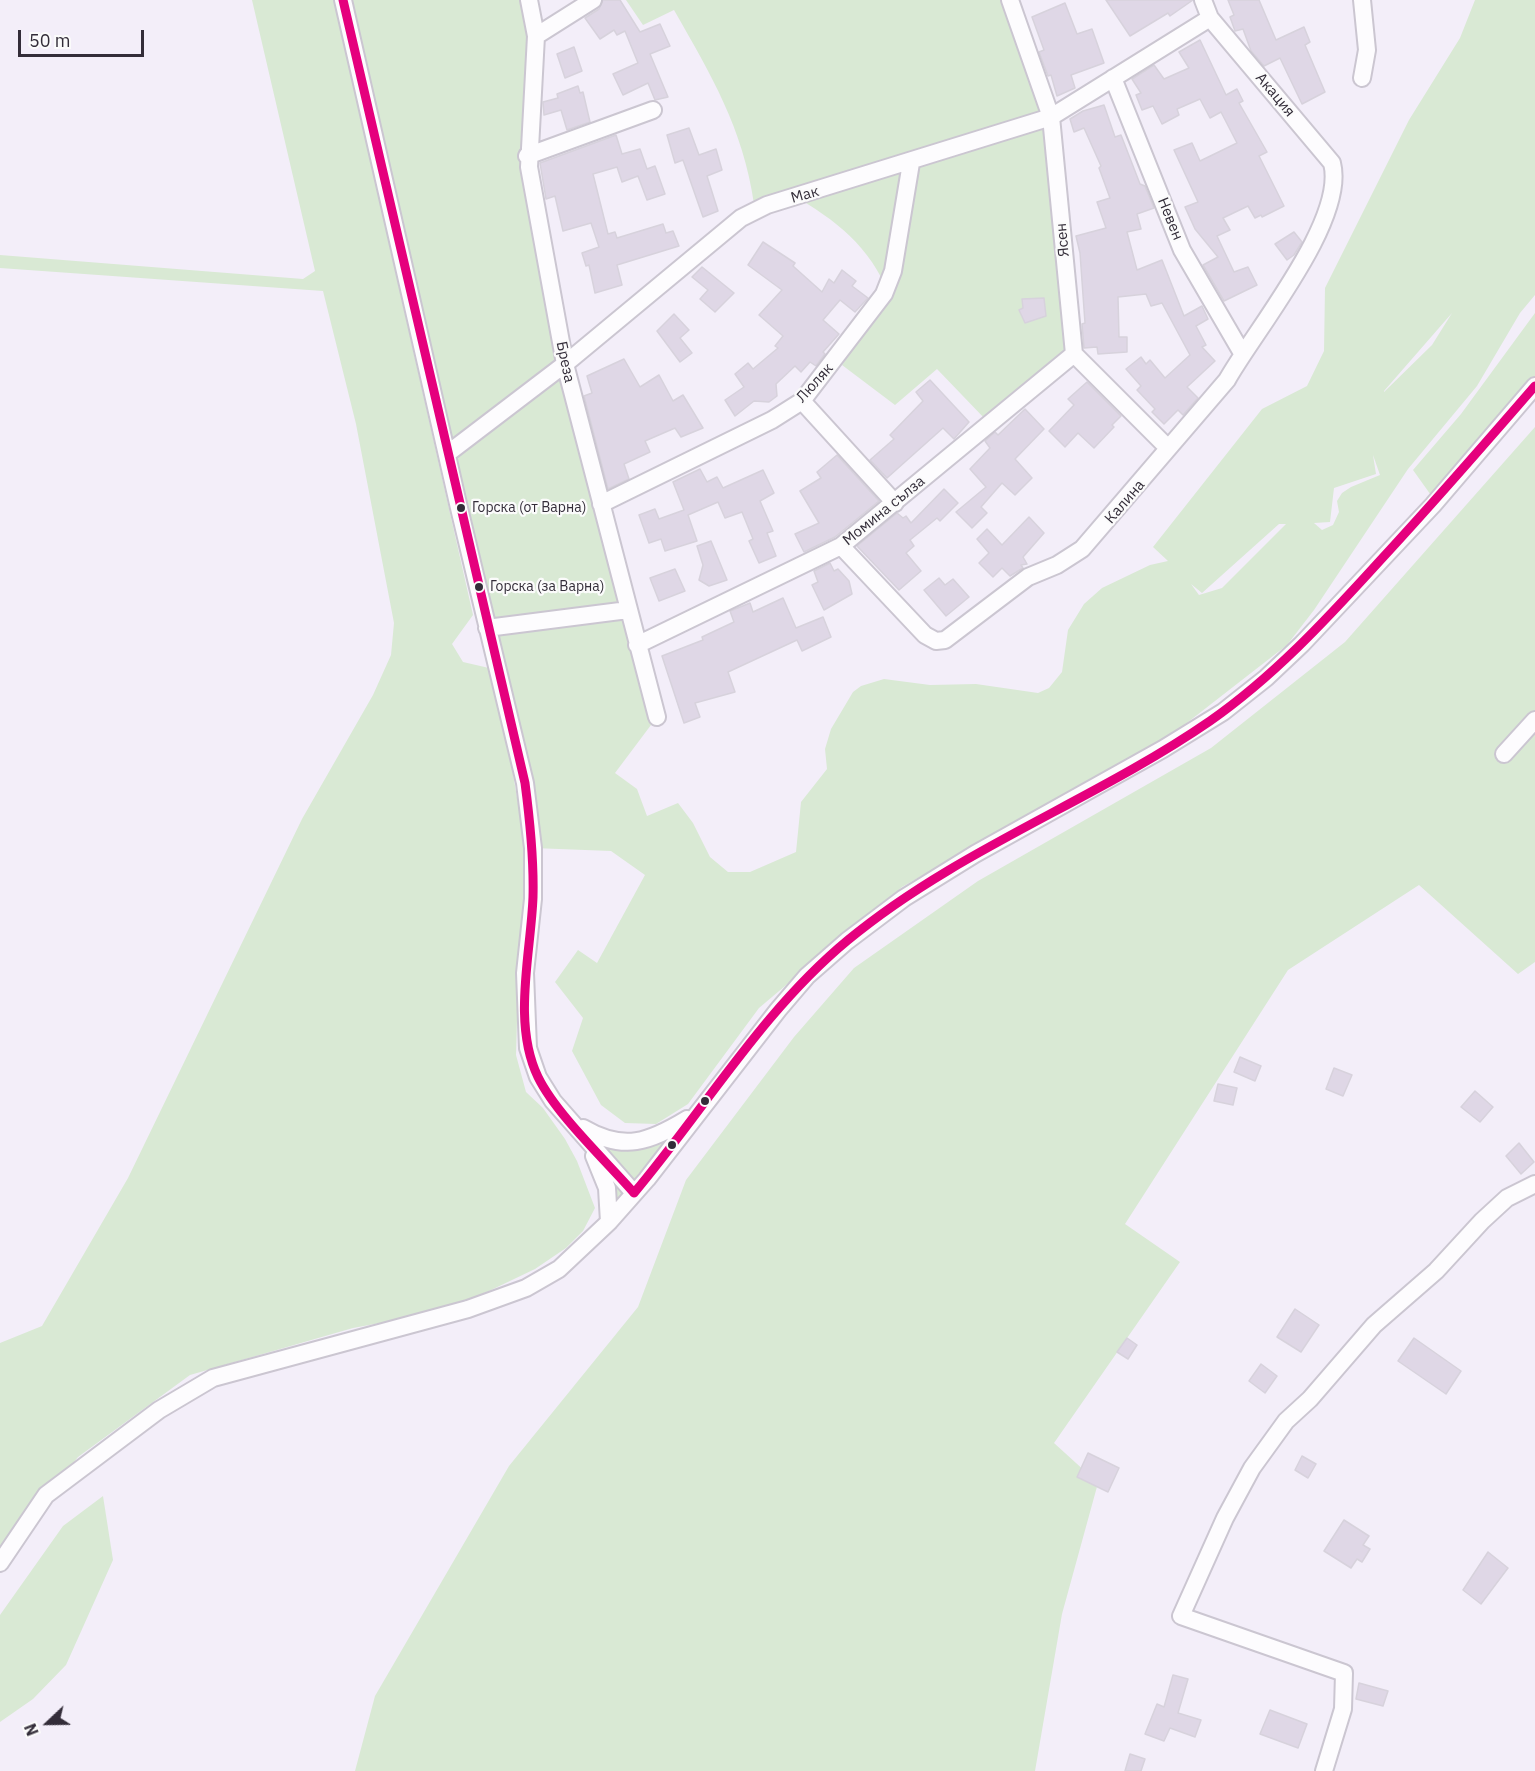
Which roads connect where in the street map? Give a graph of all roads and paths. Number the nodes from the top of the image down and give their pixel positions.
1 (343, 0) edge
2 (529, 0) edge
3 (593, 0) edge
4 (1010, 0) edge
5 (1203, 0) edge
6 (1362, 0) edge
7 (1210, 18) junction
8 (536, 36) junction
9 (1113, 78) junction
10 (1362, 78) dead end
11 (653, 110) dead end
12 (1051, 117) junction
13 (527, 156) junction
14 (911, 163) junction
15 (1332, 194) joint
16 (1242, 353) junction
17 (1074, 354) junction
18 (565, 364) junction
19 (1535, 386) edge
20 (802, 401) junction
21 (1168, 448) junction
22 (447, 454) junction
23 (895, 503) junction
24 (601, 504) junction
25 (841, 546) junction
26 (628, 610) junction
27 (487, 628) junction
28 (637, 645) junction
29 (657, 717) dead end
30 (1535, 720) edge
31 (1504, 754) dead end
32 (695, 1114) junction
33 (573, 1122) junction
34 (1535, 1184) edge
35 (634, 1193) junction
36 (609, 1222) junction
37 (0, 1563) edge
38 (1324, 1771) edge

1 - 22 street
2 - 8 street, Бреза
3 - 8 street
4 - 12 street, Ясен
5 - 7 street, Акация
6 - 10 street
7 - 9 street, Мак
7 - 15 street, Акация
8 - 13 street, Бреза
9 - 12 street, Мак
9 - 16 street, Невен
11 - 13 street
12 - 14 street, Мак
12 - 17 street, Ясен
13 - 18 street, Бреза
14 - 18 street, Мак
14 - 20 street, Люляк
15 - 16 street, Калина
16 - 21 street, Калина
17 - 21 street
17 - 23 street, Момина сълза
18 - 22 street, Мак
18 - 24 street, Бреза
19 - 32 street
20 - 23 street
20 - 24 street, Люляк
21 - 25 street, Калина
22 - 27 street
23 - 25 street, Момина сълза
24 - 26 street, Бреза
25 - 28 street, Момина сълза
26 - 27 street
26 - 28 street, Бреза
27 - 33 street
28 - 29 street, Бреза
30 - 31 street
32 - 33 street
32 - 35 street
33 - 35 street
33 - 36 street
34 - 38 street
35 - 36 street
36 - 37 street

